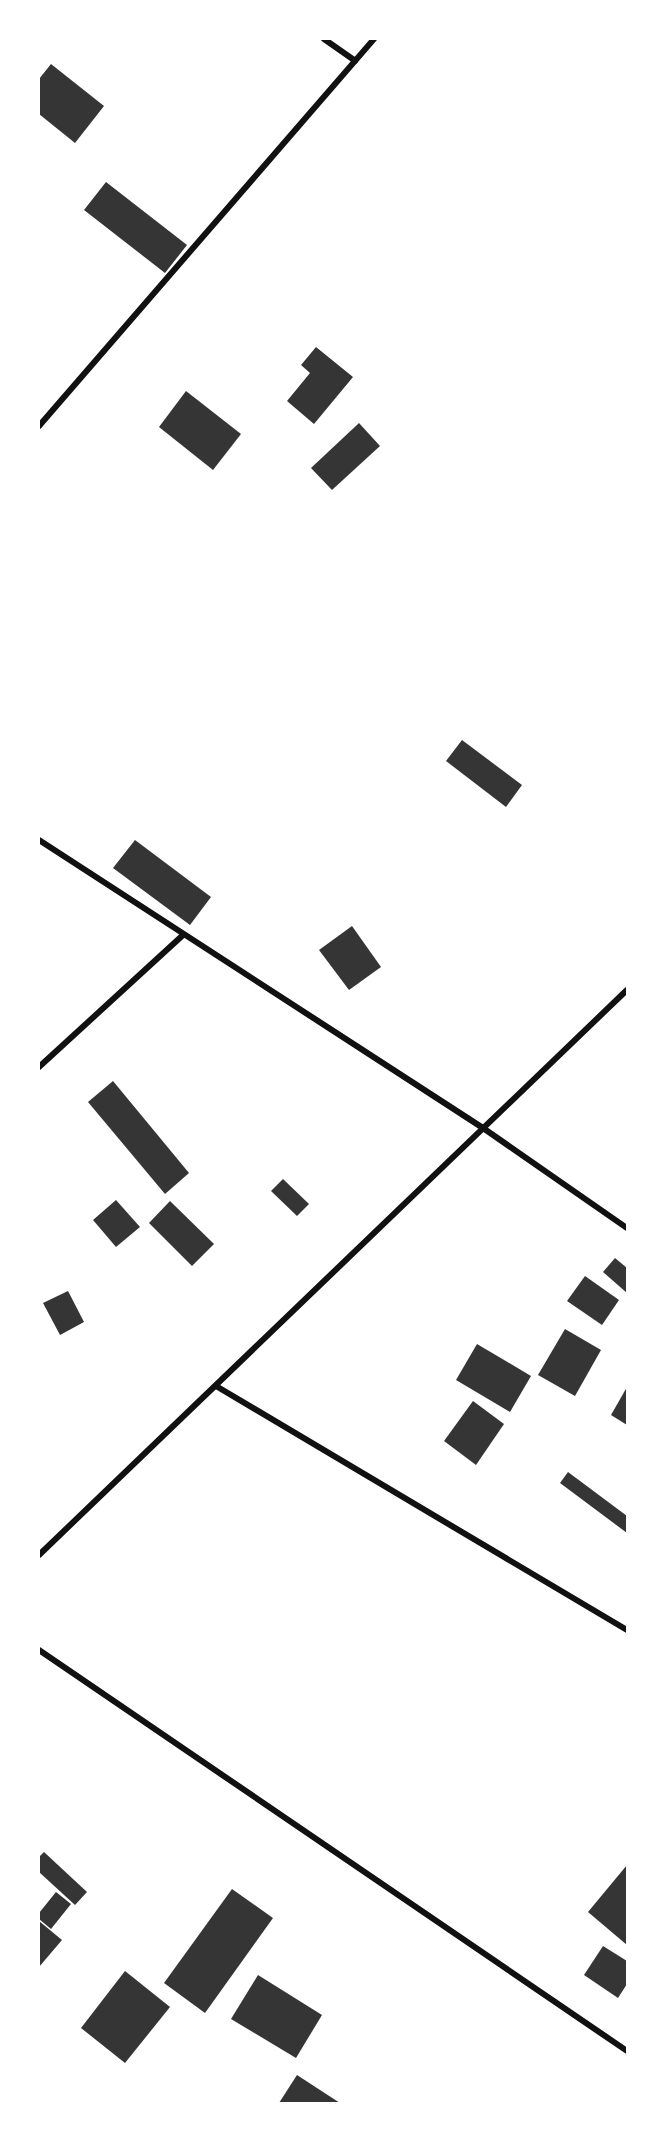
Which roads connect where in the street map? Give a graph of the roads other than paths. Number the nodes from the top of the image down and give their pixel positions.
1 (324, 39) edge
2 (374, 39) edge
3 (355, 61) junction
4 (39, 426) edge
5 (39, 840) edge
6 (183, 935) junction
7 (627, 990) edge
8 (39, 1067) edge
9 (483, 1128) junction
10 (627, 1228) edge
11 (216, 1386) junction
12 (39, 1555) edge
13 (627, 1630) edge
14 (39, 1650) edge
15 (627, 2052) edge

1 - 3 street
2 - 3 street
3 - 4 street
5 - 6 street
6 - 8 street
6 - 9 street
7 - 9 street
9 - 10 street
9 - 11 street
11 - 12 street
11 - 13 street
14 - 15 street

